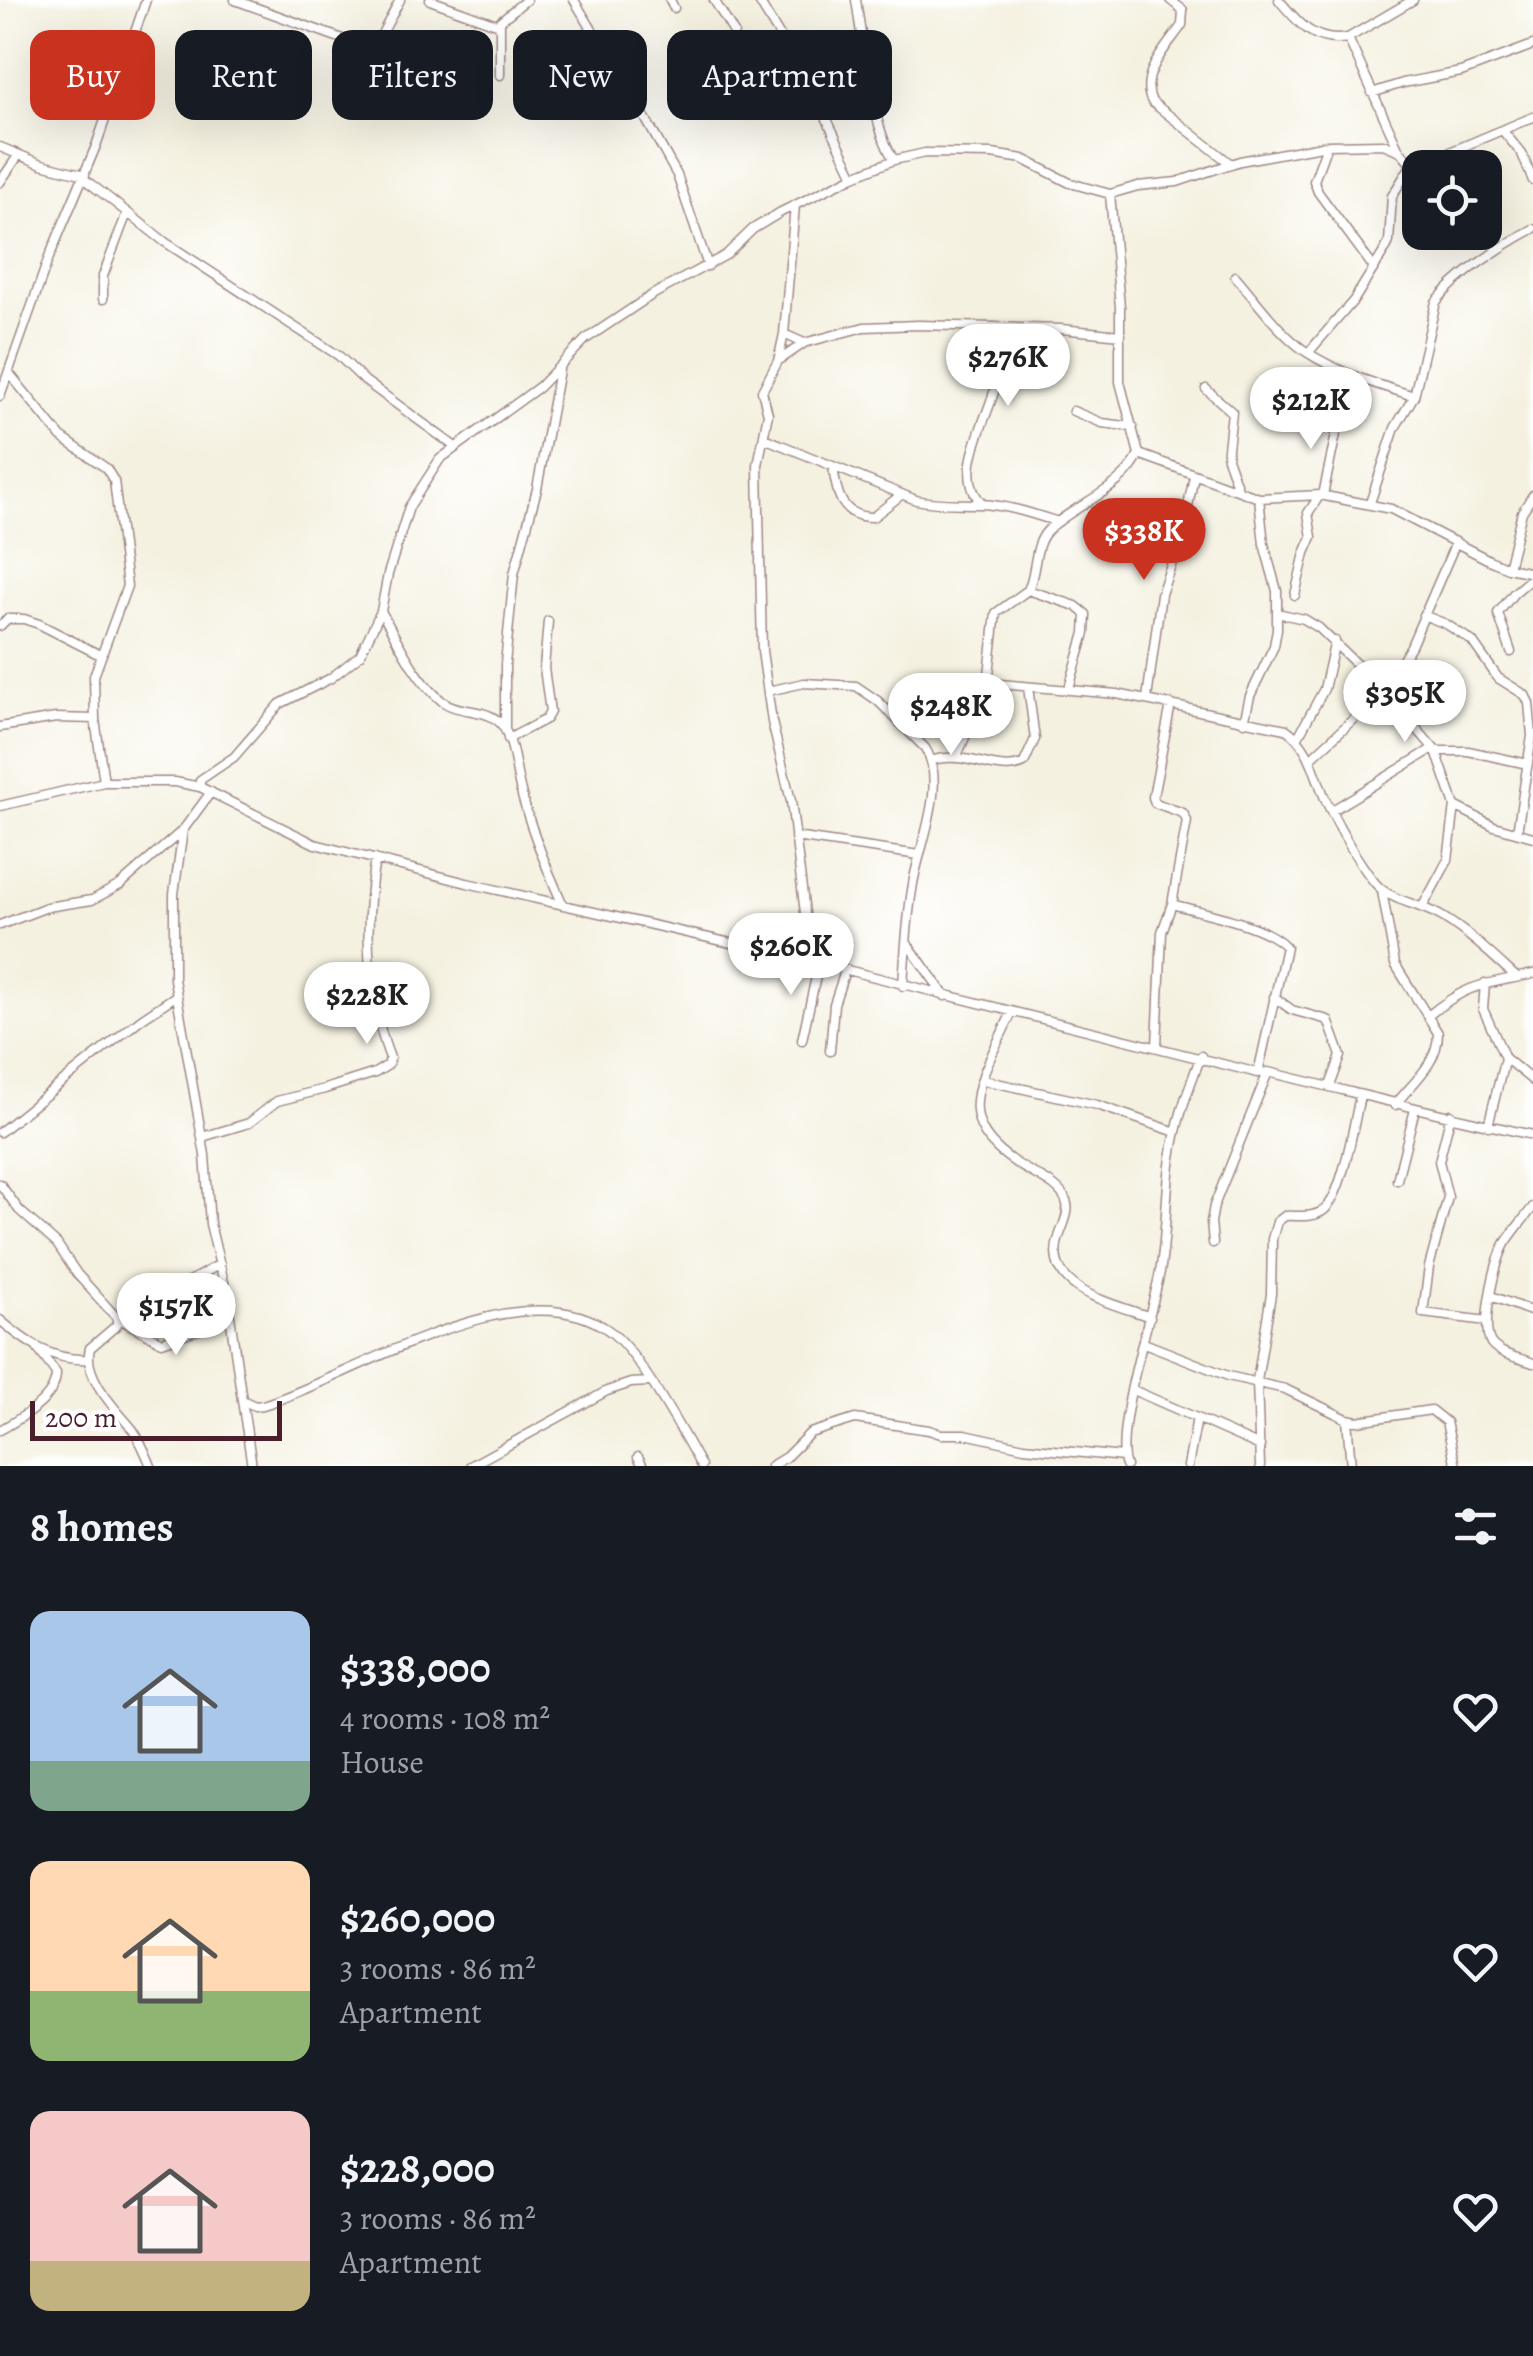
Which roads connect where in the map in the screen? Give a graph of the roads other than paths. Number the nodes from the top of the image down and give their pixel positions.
1 (146, 0) edge
2 (235, 0) edge
3 (400, 0) edge
4 (430, 0) edge
5 (526, 0) edge
6 (574, 0) edge
7 (714, 0) edge
8 (758, 0) edge
9 (856, 0) edge
10 (1170, 0) edge
11 (1279, 0) edge
12 (1412, 0) edge
13 (499, 25) junction
14 (733, 30) edge
15 (1348, 38) junction
16 (1533, 45) edge
17 (500, 74) dead end
18 (1372, 93) junction
19 (1533, 117) edge
20 (1503, 132) junction
21 (1327, 145) junction
22 (0, 147) edge
23 (1456, 150) edge
24 (1400, 152) joint
25 (18, 156) junction
26 (894, 160) junction
27 (1231, 164) junction
28 (84, 176) junction
29 (854, 176) junction
30 (1402, 180) edge
31 (1533, 181) edge
32 (0, 182) edge
33 (1110, 194) junction
34 (795, 205) junction
35 (127, 213) junction
36 (1533, 229) edge
37 (708, 266) junction
38 (1374, 268) junction
39 (1235, 276) dead end
40 (102, 299) dead end
41 (994, 328) junction
42 (784, 334) junction
43 (1121, 335) junction
44 (804, 343) junction
45 (1308, 353) junction
46 (778, 362) junction
47 (559, 368) junction
48 (9, 373) junction
49 (2, 383) edge
50 (1206, 389) dead end
51 (0, 396) edge
52 (1414, 396) junction
53 (1072, 411) dead end
54 (1340, 416) dead end
55 (1133, 426) junction
56 (764, 438) junction
57 (454, 446) junction
58 (1139, 454) junction
59 (833, 466) junction
60 (1194, 476) junction
61 (1238, 489) junction
62 (901, 494) junction
63 (1533, 494) edge
64 (1322, 495) junction
65 (1260, 498) junction
66 (1370, 503) junction
67 (983, 504) junction
68 (1058, 522) junction
69 (1456, 542) junction
70 (1508, 568) junction
71 (1533, 575) edge
72 (1028, 590) junction
73 (1295, 594) dead end
74 (381, 610) junction
75 (1276, 613) junction
76 (1423, 615) junction
77 (548, 621) dead end
78 (0, 626) edge
79 (1335, 641) junction
80 (1511, 652) dead end
81 (100, 655) junction
82 (988, 683) junction
83 (1028, 687) junction
84 (1069, 688) junction
85 (768, 691) junction
86 (1384, 691) junction
87 (1147, 700) junction
88 (1171, 704) junction
89 (95, 719) junction
90 (1244, 722) junction
91 (0, 727) edge
92 (507, 735) junction
93 (1533, 736) edge
94 (1298, 737) junction
95 (1434, 750) junction
96 (957, 756) junction
97 (1310, 759) junction
98 (933, 760) junction
99 (1528, 764) junction
100 (104, 782) junction
101 (200, 787) junction
102 (211, 792) junction
103 (0, 806) edge
104 (1455, 806) junction
105 (1331, 811) junction
106 (183, 830) junction
107 (1517, 832) junction
108 (795, 837) junction
109 (1533, 837) edge
110 (918, 855) junction
111 (375, 859) junction
112 (1382, 891) junction
113 (1172, 904) junction
114 (562, 905) junction
115 (1423, 906) junction
116 (0, 925) edge
117 (906, 942) junction
118 (815, 962) junction
119 (846, 971) junction
120 (1533, 974) edge
121 (1516, 978) junction
122 (1485, 983) junction
123 (903, 986) junction
124 (178, 995) junction
125 (946, 996) junction
126 (1274, 997) junction
127 (1012, 1012) junction
128 (1429, 1016) junction
129 (802, 1040) dead end
130 (1157, 1046) junction
131 (830, 1050) dead end
132 (1201, 1056) junction
133 (1506, 1058) junction
134 (1263, 1072) junction
135 (983, 1080) junction
136 (1533, 1081) edge
137 (1330, 1086) junction
138 (1360, 1096) junction
139 (1395, 1105) junction
140 (1415, 1110) junction
141 (1452, 1114) junction
142 (1488, 1126) junction
143 (0, 1132) edge
144 (1176, 1132) junction
145 (202, 1136) junction
146 (1533, 1136) edge
147 (1398, 1180) dead end
148 (0, 1184) edge
149 (1533, 1206) edge
150 (1213, 1243) dead end
151 (220, 1264) junction
152 (1491, 1296) junction
153 (1533, 1312) edge
154 (1150, 1317) junction
155 (230, 1318) junction
156 (0, 1320) edge
157 (120, 1320) junction
158 (1487, 1321) junction
159 (1144, 1343) junction
160 (37, 1348) junction
161 (88, 1359) junction
162 (1533, 1363) edge
163 (649, 1382) junction
164 (1257, 1382) junction
165 (1133, 1390) junction
166 (242, 1400) junction
167 (1197, 1418) junction
168 (1347, 1419) junction
169 (0, 1430) edge
170 (1260, 1446) junction
171 (1124, 1461) edge
172 (151, 1466) edge
173 (252, 1466) edge
174 (470, 1466) edge
175 (701, 1466) edge
176 (770, 1466) edge
177 (1188, 1466) edge
178 (1260, 1466) edge
179 (1352, 1466) edge
180 (1456, 1466) edge

1 - 28 street
2 - 3 street
4 - 13 street
5 - 13 street
6 - 37 street
7 - 14 street
8 - 29 street
9 - 26 street
10 - 27 street
11 - 15 street
12 - 15 street
13 - 17 street
15 - 18 street
16 - 18 street
18 - 24 street
19 - 20 street
20 - 23 street
20 - 31 street
21 - 24 street
21 - 27 street
21 - 38 street
22 - 25 street
25 - 28 street
25 - 32 street
26 - 29 street
26 - 33 street
27 - 33 street
28 - 35 street
28 - 48 street
29 - 34 street
30 - 38 street
33 - 43 street
34 - 37 street
34 - 42 street
35 - 40 street
35 - 57 street
36 - 52 street
37 - 47 street
38 - 45 street
39 - 45 street
41 - 43 street
41 - 44 street
41 - 67 street
42 - 44 street
42 - 46 street
43 - 55 street
44 - 46 street
45 - 52 street
46 - 56 street
47 - 57 street
47 - 92 street
48 - 49 street
48 - 81 street
49 - 51 street
50 - 61 street
52 - 66 street
53 - 55 street
54 - 64 street
55 - 58 street
56 - 59 street
56 - 85 street
57 - 74 street
58 - 60 street
58 - 68 street
59 - 62 street
59 - 62 street
60 - 61 street
60 - 87 street
61 - 65 street
62 - 67 street
63 - 70 street
64 - 65 street
64 - 66 street
64 - 73 street
65 - 75 street
66 - 69 street
67 - 68 street
68 - 72 street
69 - 70 street
69 - 76 street
70 - 71 street
71 - 80 street
72 - 82 street
72 - 84 street
74 - 92 street
74 - 101 street
75 - 79 street
75 - 90 street
76 - 86 street
76 - 93 street
77 - 92 street
78 - 81 street
79 - 86 street
79 - 94 street
81 - 89 street
82 - 83 street
82 - 96 street
83 - 84 street
83 - 96 street
84 - 87 street
85 - 98 street
85 - 108 street
86 - 95 street
86 - 97 street
87 - 88 street
88 - 90 street
88 - 113 street
89 - 91 street
89 - 100 street
90 - 94 street
92 - 114 street
93 - 99 street
94 - 97 street
95 - 99 street
95 - 104 street
95 - 105 street
96 - 98 street
97 - 105 street
98 - 110 street
99 - 107 street
100 - 101 street
100 - 103 street
101 - 102 street
102 - 106 street
102 - 111 street
104 - 107 street
104 - 115 street
105 - 112 street
106 - 116 street
106 - 124 street
107 - 109 street
108 - 110 street
108 - 118 street
110 - 117 street
111 - 114 street
111 - 145 street
112 - 115 street
112 - 128 street
113 - 126 street
113 - 130 street
114 - 118 street
115 - 121 street
117 - 123 street
117 - 125 street
118 - 119 street
118 - 129 street
119 - 123 street
119 - 131 street
120 - 121 street
121 - 122 street
122 - 128 street
122 - 133 street
123 - 125 street
124 - 143 street
124 - 145 street
125 - 127 street
126 - 134 street
126 - 137 street
127 - 130 street
127 - 135 street
128 - 139 street
130 - 132 street
132 - 134 street
132 - 144 street
133 - 136 street
133 - 142 street
134 - 137 street
134 - 150 street
135 - 144 street
135 - 154 street
137 - 138 street
138 - 139 street
138 - 164 street
139 - 140 street
140 - 141 street
140 - 147 street
141 - 142 street
141 - 158 street
142 - 146 street
144 - 154 street
145 - 151 street
148 - 157 street
149 - 152 street
151 - 155 street
151 - 157 street
152 - 153 street
152 - 158 street
154 - 159 street
155 - 157 street
155 - 166 street
156 - 160 street
157 - 161 street
158 - 162 street
159 - 164 street
159 - 165 street
160 - 161 street
160 - 169 street
161 - 172 street
163 - 166 street
163 - 174 street
163 - 175 street
164 - 168 street
164 - 170 street
165 - 167 street
165 - 171 street
166 - 173 street
167 - 170 street
167 - 177 street
168 - 179 street
168 - 180 street
170 - 178 street
171 - 176 street

